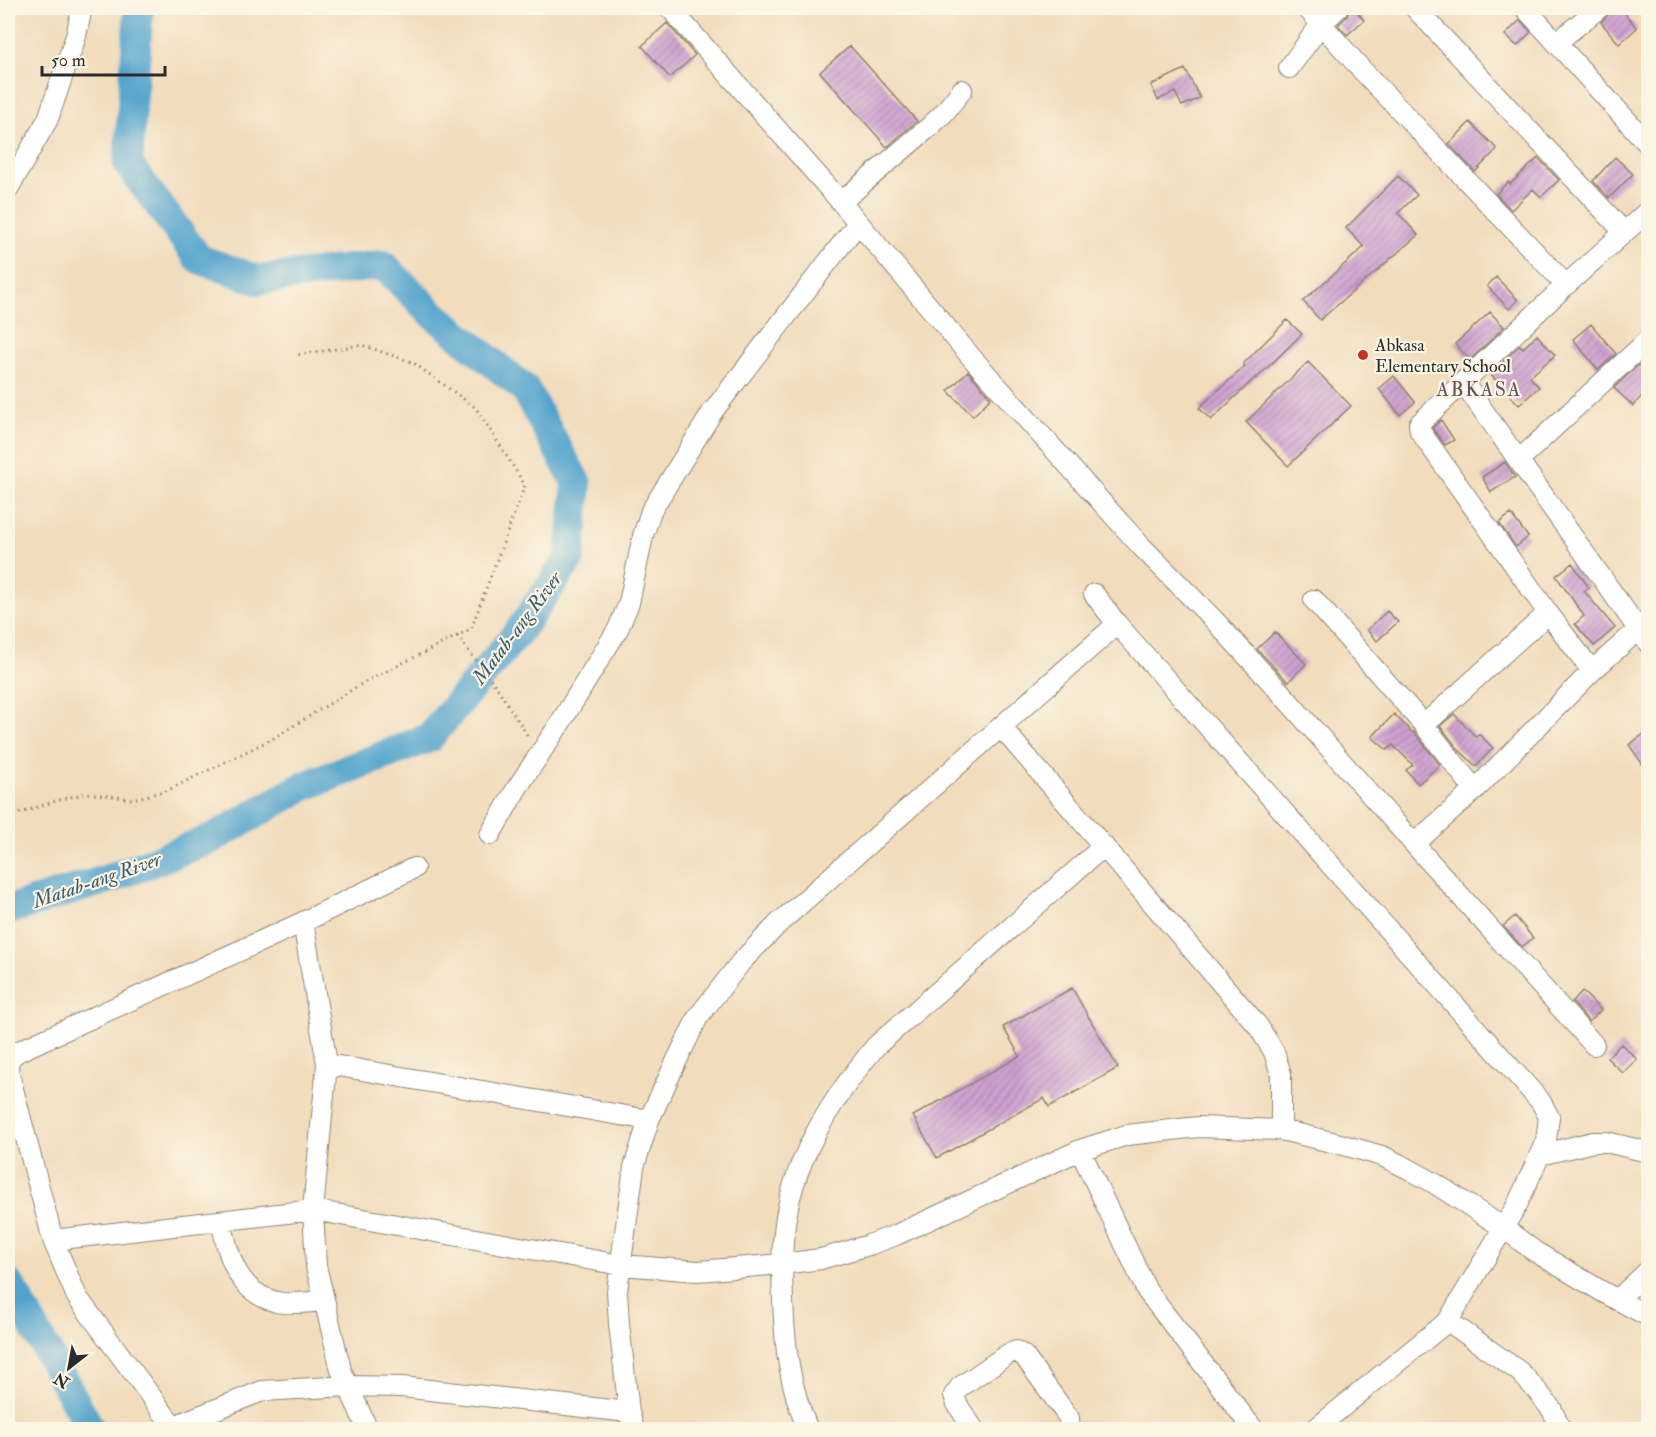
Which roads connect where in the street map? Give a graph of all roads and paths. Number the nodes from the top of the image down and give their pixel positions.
1 (82, 8) edge
2 (670, 8) edge
3 (1307, 8) edge
4 (1338, 8) edge
5 (1415, 8) edge
6 (1525, 8) edge
7 (1599, 8) edge
8 (1321, 24) junction
9 (1557, 42) junction
10 (1289, 68) dead end
11 (962, 90) dead end
12 (1648, 144) edge
13 (8, 189) edge
14 (841, 202) junction
15 (1646, 218) edge
16 (858, 223) junction
17 (1624, 232) junction
18 (1566, 285) junction
19 (1648, 340) edge
20 (297, 355) dead end
21 (1463, 382) junction
22 (1519, 460) junction
23 (1094, 594) dead end
24 (1314, 600) dead end
25 (1548, 613) junction
26 (1117, 624) junction
27 (1645, 632) edge
28 (457, 636) junction
29 (1592, 671) junction
30 (1424, 725) junction
31 (1000, 727) junction
32 (540, 754) junction
33 (1475, 790) junction
34 (8, 817) edge
35 (490, 835) dead end
36 (1414, 844) junction
37 (1104, 846) junction
38 (414, 868) dead end
39 (303, 922) junction
40 (1594, 1044) dead end
41 (327, 1064) junction
42 (649, 1120) junction
43 (1281, 1130) junction
44 (1080, 1150) junction
45 (1648, 1152) edge
46 (1540, 1155) junction
47 (313, 1210) junction
48 (221, 1221) junction
49 (1504, 1228) junction
50 (53, 1240) junction
51 (782, 1264) junction
52 (621, 1265) junction
53 (1648, 1271) edge
54 (1617, 1300) junction
55 (324, 1301) junction
56 (1648, 1316) edge
57 (1448, 1321) junction
58 (348, 1386) junction
59 (631, 1421) edge
60 (175, 1428) edge
61 (368, 1430) edge
62 (808, 1430) edge
63 (974, 1430) edge
64 (1070, 1430) edge
65 (1254, 1430) edge
66 (1314, 1430) edge
67 (1561, 1430) edge

1 - 13 street
2 - 14 street
3 - 8 street
4 - 8 street
5 - 17 street
6 - 9 street
7 - 9 street
8 - 10 street
8 - 18 street
9 - 12 street
11 - 14 street
14 - 16 street
15 - 17 street
16 - 32 street
16 - 36 street
17 - 18 street
18 - 21 street
19 - 22 street
20 - 28 path
21 - 22 street
21 - 25 street
22 - 27 street
23 - 26 street
24 - 30 street
25 - 29 street
25 - 30 street
26 - 31 street
26 - 46 street
27 - 29 street
28 - 32 path
28 - 34 path
29 - 33 street
30 - 33 street
31 - 37 street
31 - 42 street
32 - 35 street
33 - 36 street
36 - 40 street
37 - 43 street
37 - 51 street
38 - 39 street
39 - 41 street
39 - 50 street
41 - 42 street
41 - 47 street
42 - 52 street
43 - 44 street
43 - 49 street
44 - 51 street
44 - 65 street
45 - 46 street
46 - 49 street
47 - 48 street
47 - 52 street
47 - 55 street
48 - 50 street
48 - 55 street
49 - 54 street
49 - 57 street
50 - 60 street
51 - 52 street
51 - 62 street
52 - 59 street
53 - 54 street
54 - 56 street
55 - 58 street
57 - 66 street
57 - 67 street
58 - 59 street
58 - 60 street
58 - 61 street
63 - 64 street

